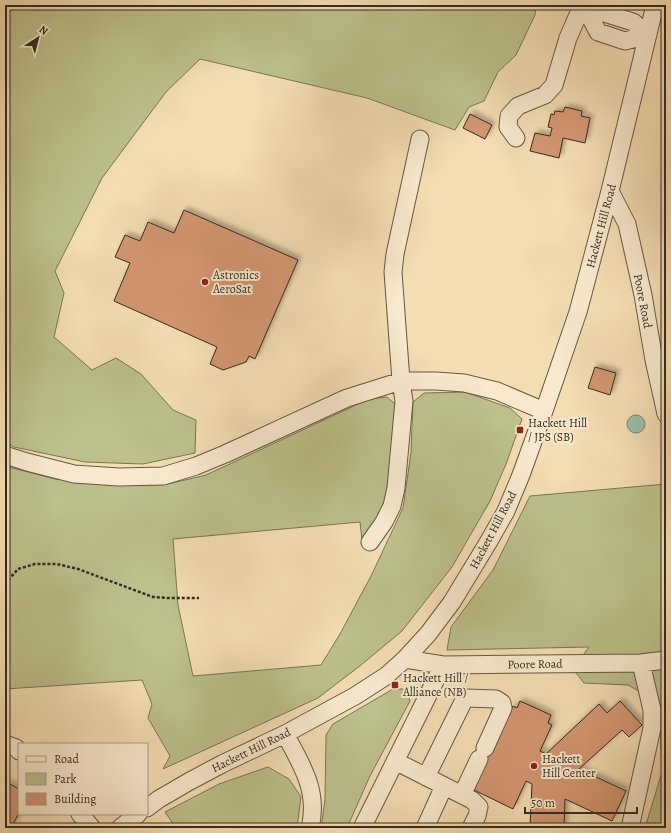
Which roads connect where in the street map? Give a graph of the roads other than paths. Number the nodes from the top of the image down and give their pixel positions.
1 (655, 5) edge
2 (582, 9) edge
3 (648, 35) junction
4 (516, 138) dead end
5 (420, 139) dead end
6 (610, 191) junction
7 (401, 381) junction
8 (544, 411) junction
9 (666, 414) edge
10 (5, 455) edge
11 (370, 542) dead end
12 (405, 659) junction
13 (666, 660) edge
14 (642, 663) junction
15 (443, 665) junction
16 (285, 734) junction
17 (5, 744) edge
18 (18, 750) edge
19 (395, 761) junction
20 (426, 777) junction
21 (444, 786) junction
22 (462, 795) junction
23 (148, 807) edge
24 (81, 815) edge
25 (137, 815) edge
26 (92, 828) edge
27 (120, 828) edge
28 (310, 828) edge
29 (362, 828) edge
30 (425, 828) edge
31 (471, 828) edge
32 (630, 828) edge

1 - 3 street, Hackett Hill Road
2 - 3 street
2 - 4 street
3 - 6 street, Hackett Hill Road
5 - 7 street
6 - 8 street, Hackett Hill Road
6 - 9 street, Poore Road
7 - 8 street
7 - 10 street
7 - 11 street
8 - 12 street, Hackett Hill Road
12 - 15 street, Poore Road
12 - 16 street, Hackett Hill Road
13 - 14 street, Poore Road
14 - 15 street, Poore Road
14 - 32 street
15 - 19 street
16 - 23 street, Hackett Hill Road
16 - 28 street
17 - 18 street
19 - 20 street
19 - 29 street
20 - 21 street
20 - 22 street
21 - 22 street
21 - 30 street
22 - 31 street
24 - 26 street
25 - 27 street

